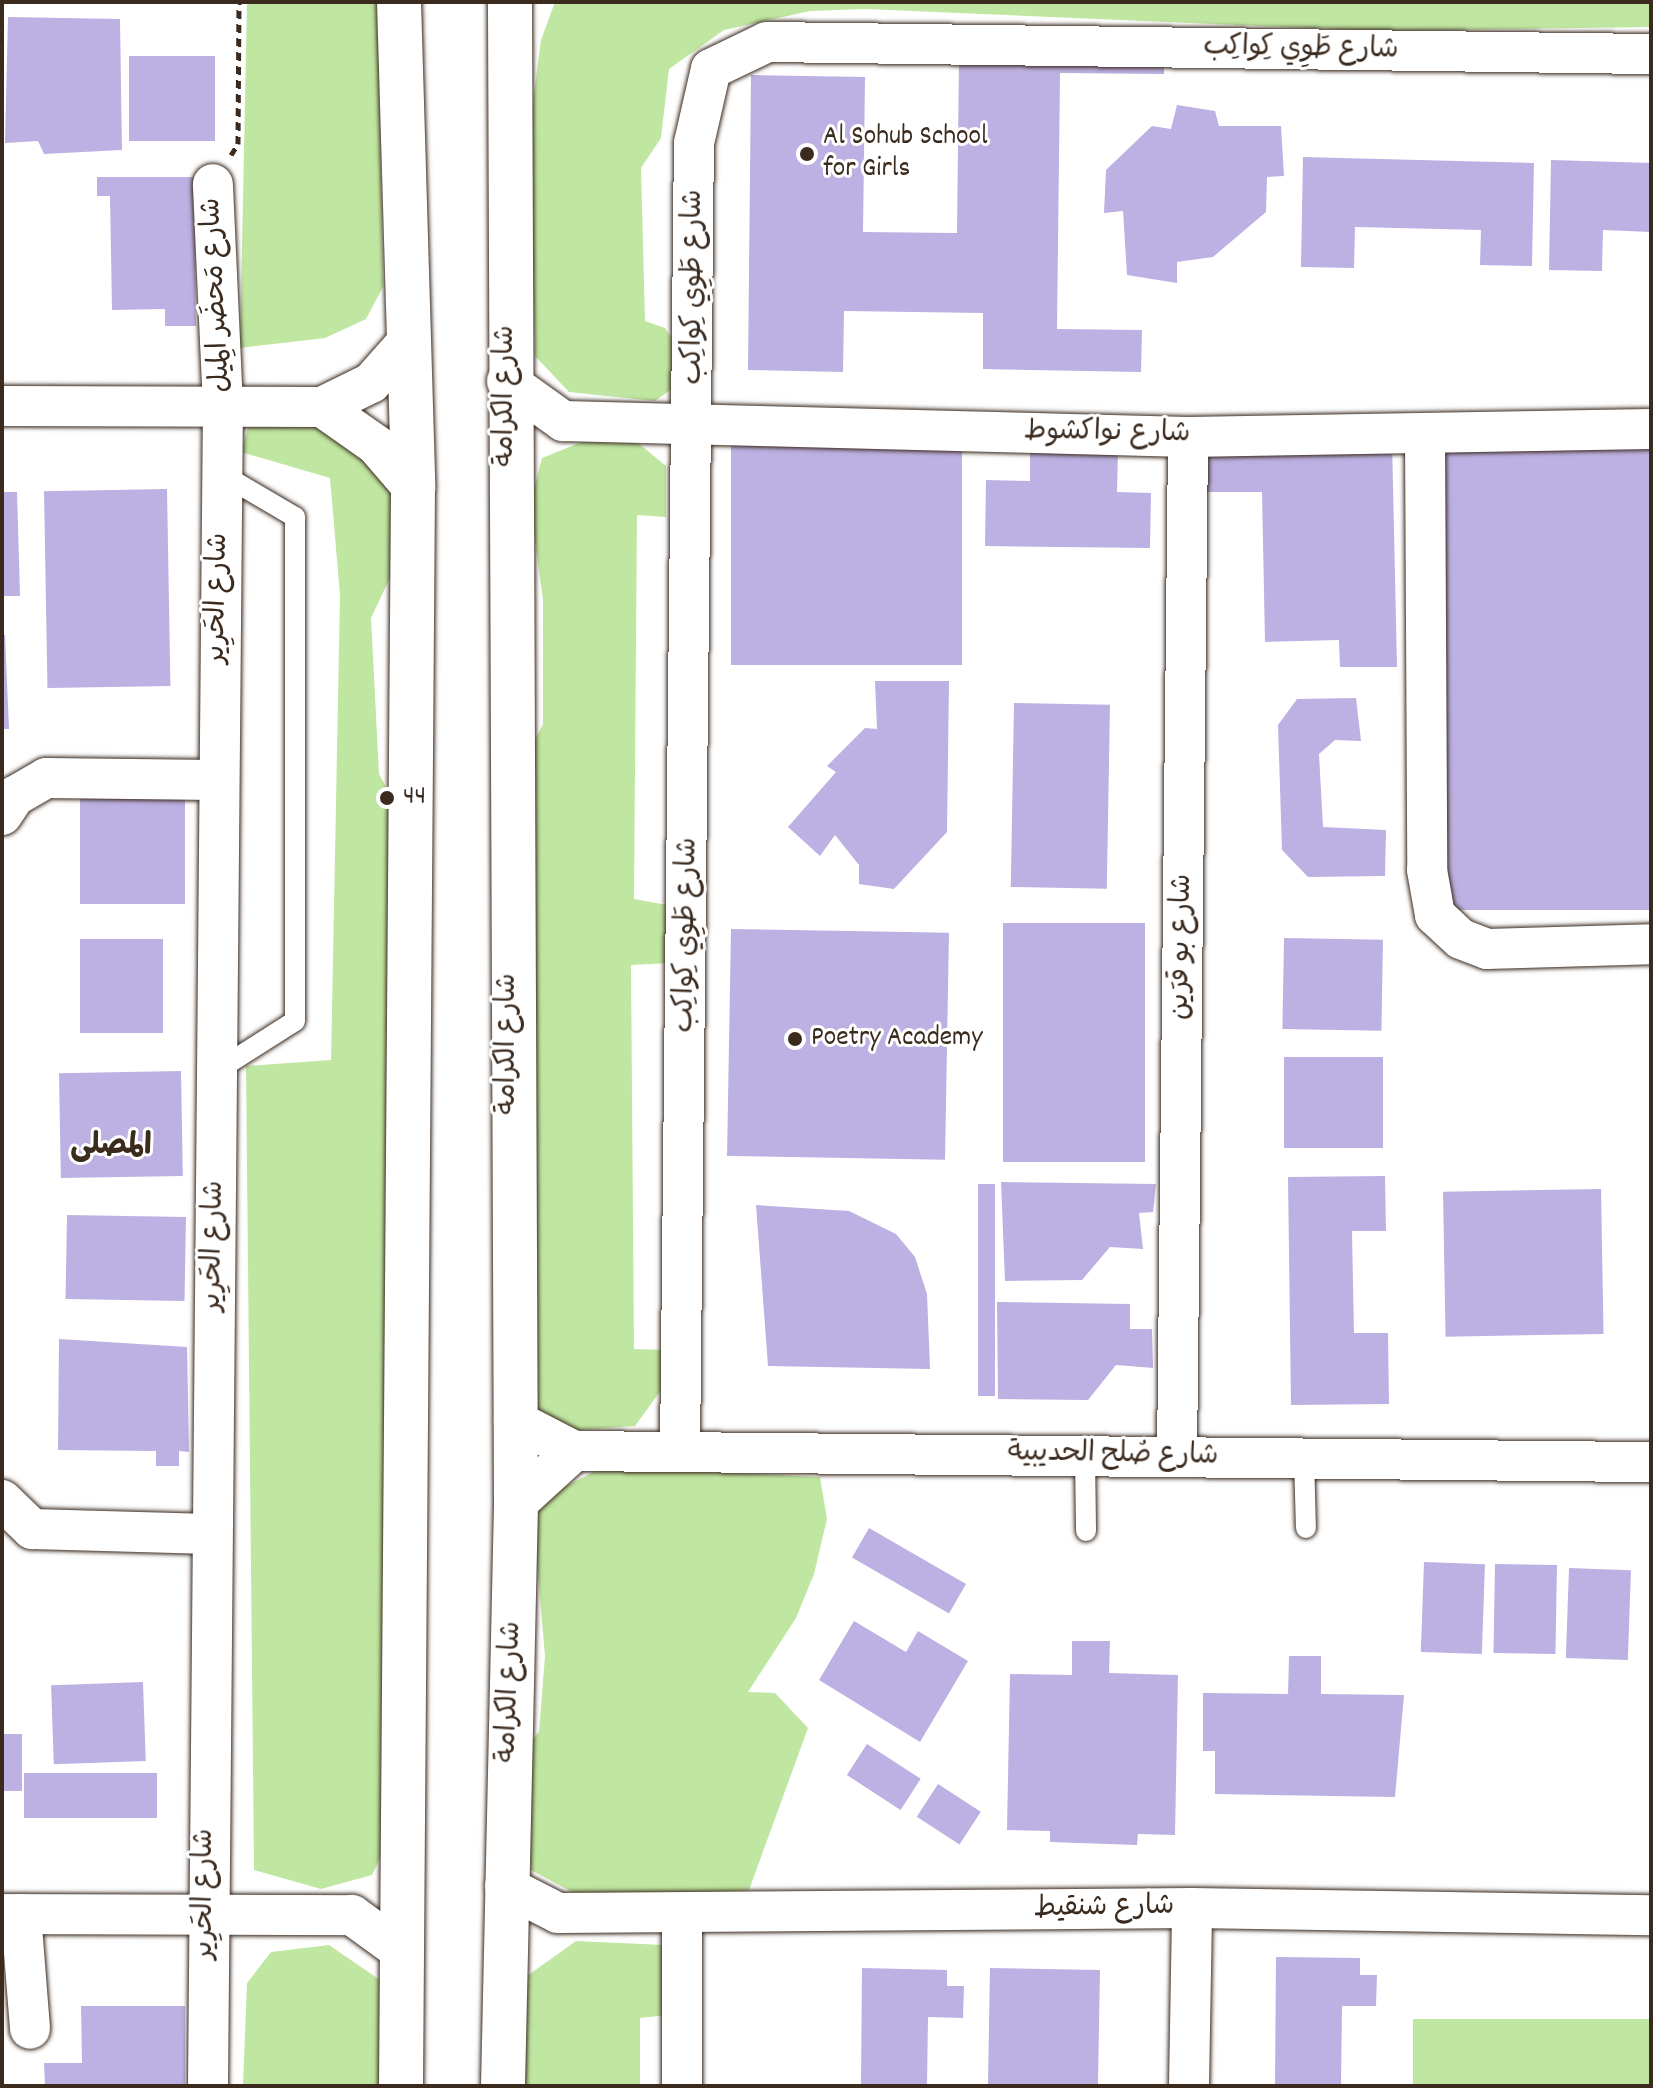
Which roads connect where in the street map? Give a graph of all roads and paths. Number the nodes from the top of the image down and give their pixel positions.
1 (239, 2) edge
2 (399, 2) edge
3 (510, 2) edge
4 (1651, 54) edge
5 (213, 184) joint
6 (411, 338) junction
7 (507, 381) junction
8 (2, 406) edge
9 (223, 407) junction
10 (322, 407) junction
11 (563, 421) junction
12 (695, 425) junction
13 (1651, 429) edge
14 (1425, 433) junction
15 (1188, 437) junction
16 (507, 468) junction
17 (220, 473) junction
18 (413, 488) junction
19 (216, 780) junction
20 (2, 815) edge
21 (1651, 944) edge
22 (218, 1070) junction
23 (514, 1420) junction
24 (574, 1451) junction
25 (680, 1452) junction
26 (1085, 1456) junction
27 (1177, 1457) junction
28 (1304, 1458) junction
29 (1651, 1462) edge
30 (2, 1500) edge
31 (516, 1504) junction
32 (1306, 1528) dead end
33 (1086, 1531) dead end
34 (210, 1534) junction
35 (401, 1874) junction
36 (505, 1886) junction
37 (1192, 1908) junction
38 (558, 1913) junction
39 (12, 1914) edge
40 (205, 1914) junction
41 (682, 1914) junction
42 (352, 1915) junction
43 (1651, 1915) edge
44 (400, 1950) junction
45 (504, 1952) junction
46 (20, 2008) edge
47 (208, 2086) edge
48 (401, 2086) edge
49 (503, 2086) edge
50 (682, 2086) edge
51 (1189, 2086) edge

1 - 5 path
2 - 6 main road
3 - 7 main road, شارع الكرامة
4 - 12 street, شارع طَوِي كِواكِب
5 - 9 street, شارع مَحضَر المِيل
6 - 10 street, شارع مَحضَر المِيل
6 - 18 main road
7 - 11 street
7 - 16 main road, شارع الكرامة
8 - 9 street, شارع مَحضَر المِيل
9 - 10 street, شارع مَحضَر المِيل
9 - 17 street, شارع الحَرِير
10 - 18 street
11 - 12 street, شارع نواكشوط
11 - 16 street
12 - 15 street, شارع نواكشوط
12 - 25 street, شارع طَوِي كِواكِب
13 - 14 street, شارع نواكشوط
14 - 15 street, شارع نواكشوط
14 - 21 street
15 - 27 street, شارع بو قرَين
16 - 23 main road, شارع الكرامة
17 - 19 street, شارع الحَرِير
17 - 22 lane
18 - 35 main road
19 - 20 street
19 - 22 street, شارع الحَرِير
22 - 34 street, شارع الحَرِير
23 - 24 street, شارع صُلح الحديبية
23 - 31 main road, شارع الكرامة
24 - 25 street, شارع صُلح الحديبية
24 - 31 street
25 - 26 street, شارع صُلح الحديبية
26 - 27 street, شارع صُلح الحديبية
26 - 33 lane
27 - 28 street, شارع صُلح الحديبية
28 - 29 street, شارع صُلح الحديبية
28 - 32 lane
30 - 34 street
31 - 36 main road, شارع الكرامة
34 - 40 street, شارع الحَرِير
35 - 42 street
35 - 44 main road
36 - 38 street, شارع شنقيط
36 - 45 main road, شارع الكرامة
37 - 41 street, شارع شنقيط
37 - 43 street, شارع شنقيط
37 - 51 street
38 - 41 street, شارع شنقيط
38 - 45 street
39 - 40 street
39 - 46 street
40 - 42 street
40 - 47 street, شارع الحَرِير
41 - 50 street
42 - 44 street
44 - 48 main road
45 - 49 main road, شارع الكرامة

